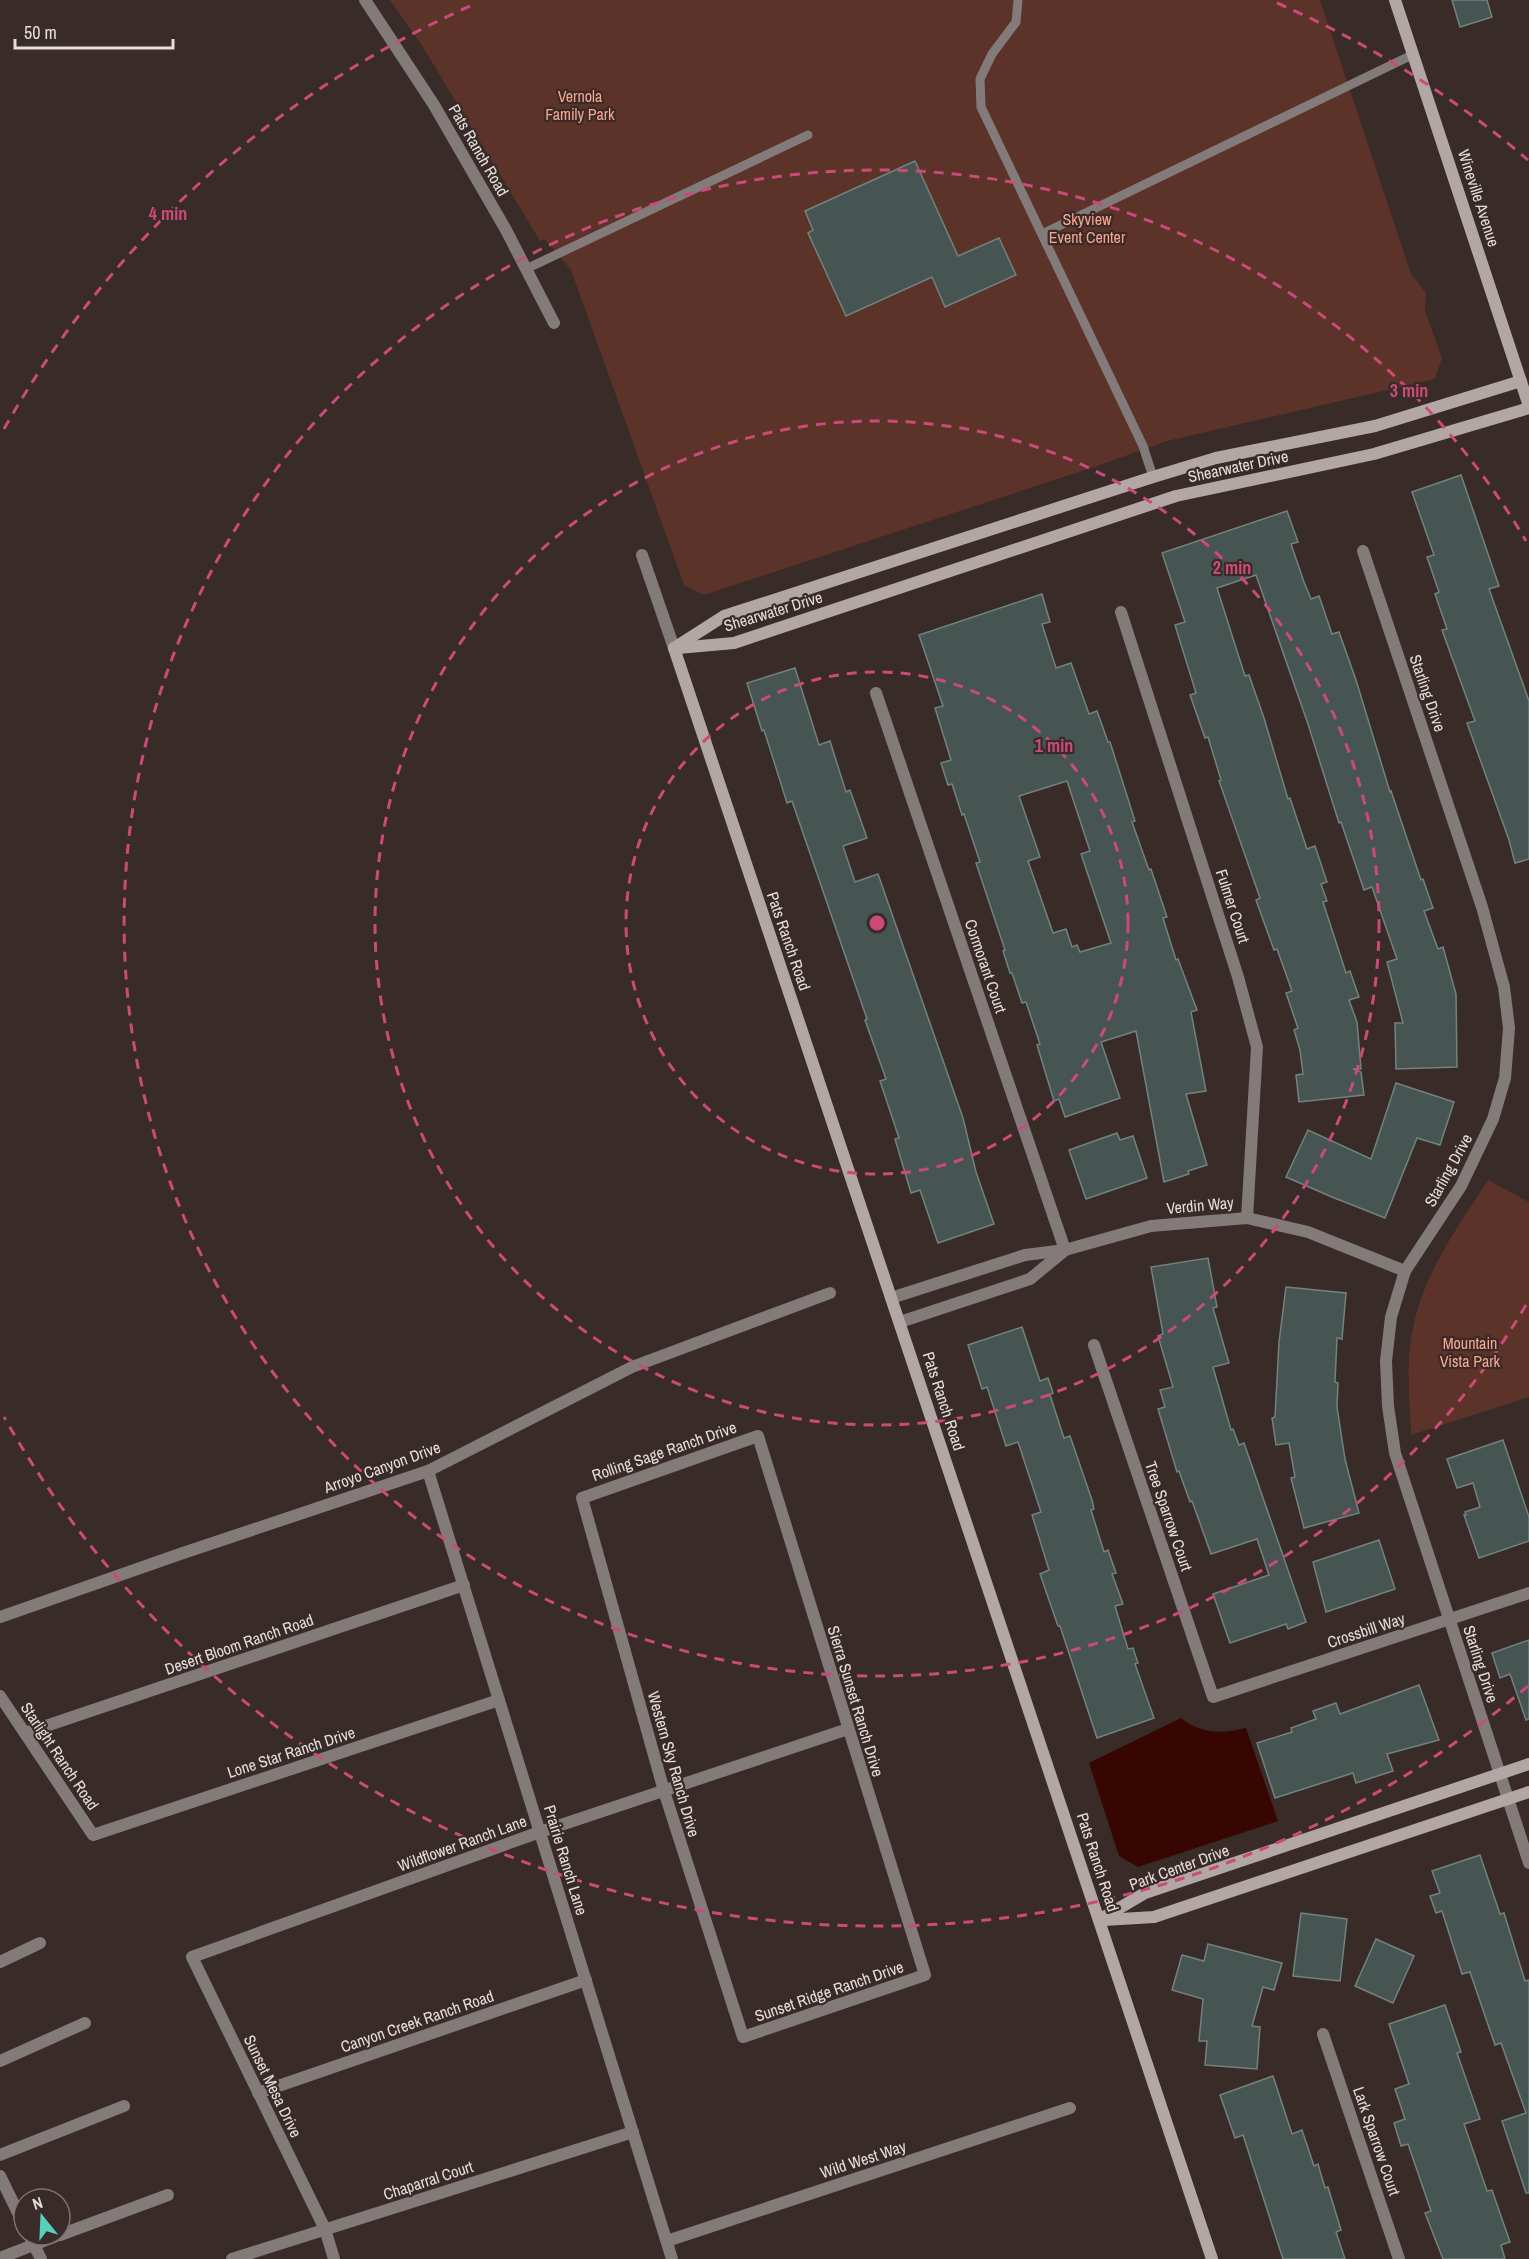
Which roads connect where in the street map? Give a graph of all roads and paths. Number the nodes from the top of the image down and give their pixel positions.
1 (365, 0) edge
2 (1018, 0) edge
3 (1395, 0) edge
4 (1414, 54) junction
5 (808, 135) dead end
6 (1042, 234) junction
7 (526, 269) junction
8 (554, 323) dead end
9 (1521, 381) junction
10 (1529, 407) edge
11 (1153, 477) junction
12 (1363, 551) dead end
13 (642, 555) dead end
14 (1121, 612) dead end
15 (674, 648) junction
16 (876, 693) dead end
17 (1247, 1218) junction
18 (1065, 1250) junction
19 (1405, 1271) junction
20 (830, 1293) dead end
21 (891, 1298) junction
22 (900, 1322) junction
23 (1094, 1345) dead end
24 (758, 1436) joint
25 (428, 1470) junction
26 (582, 1498) joint
27 (464, 1585) junction
28 (1529, 1593) edge
29 (0, 1617) edge
30 (1449, 1620) junction
31 (0, 1696) edge
32 (1213, 1697) joint
33 (499, 1700) junction
34 (848, 1730) junction
35 (25, 1733) junction
36 (1529, 1764) edge
37 (1499, 1774) junction
38 (663, 1791) junction
39 (1529, 1792) edge
40 (1508, 1799) junction
41 (540, 1832) junction
42 (93, 1835) joint
43 (1529, 1863) edge
44 (1099, 1920) junction
45 (40, 1943) dead end
46 (192, 1957) joint
47 (0, 1962) edge
48 (925, 1975) joint
49 (586, 1980) junction
50 (85, 2023) dead end
51 (1323, 2034) dead end
52 (743, 2037) joint
53 (0, 2061) edge
54 (258, 2094) junction
55 (124, 2106) dead end
56 (1070, 2109) dead end
57 (633, 2132) junction
58 (0, 2155) edge
59 (0, 2176) edge
60 (168, 2195) dead end
61 (12, 2200) edge
62 (326, 2229) junction
63 (72, 2231) edge
64 (667, 2241) junction
65 (19, 2247) edge
66 (0, 2258) edge
67 (232, 2259) edge
68 (334, 2259) edge
69 (672, 2259) edge
70 (1212, 2259) edge
71 (1400, 2259) edge

1 - 7 street, Pats Ranch Road
2 - 6 lane
3 - 4 street, Wineville Avenue
4 - 6 lane
4 - 9 street, Wineville Avenue
5 - 7 lane
6 - 11 lane
7 - 8 street, Pats Ranch Road
9 - 10 street, Wineville Avenue
9 - 11 street, Shearwater Drive
10 - 15 street, Shearwater Drive
11 - 15 street, Shearwater Drive
12 - 19 street, Starling Drive
13 - 15 street, Pats Ranch Road
14 - 17 street, Fulmer Court
15 - 21 street, Pats Ranch Road
16 - 18 street, Cormorant Court
17 - 18 street, Verdin Way
17 - 19 street, Verdin Way
18 - 21 street, Verdin Way
18 - 22 street, Verdin Way
19 - 30 street, Starling Drive
20 - 25 street, Arroyo Canyon Drive
21 - 22 street, Pats Ranch Road
22 - 44 street, Pats Ranch Road
23 - 32 street, Tree Sparrow Court
24 - 26 street, Rolling Sage Ranch Drive
24 - 34 street, Sierra Sunset Ranch Drive
25 - 27 street, Prairie Ranch Lane
25 - 29 street, Arroyo Canyon Drive
26 - 38 street, Western Sky Ranch Drive
27 - 33 street, Prairie Ranch Lane
27 - 35 street, Desert Bloom Ranch Road
28 - 30 street, Crossbill Way
30 - 32 street, Crossbill Way
30 - 37 street, Starling Drive
31 - 35 street, Starlight Ranch Road
33 - 41 street, Prairie Ranch Lane
33 - 42 street, Lone Star Ranch Drive
34 - 38 street, Wildflower Ranch Lane
34 - 48 street, Sierra Sunset Ranch Drive
35 - 42 street, Starlight Ranch Road
36 - 37 street, Park Center Drive
37 - 40 street, Starling Drive
37 - 44 street, Park Center Drive
38 - 41 street, Wildflower Ranch Lane
38 - 52 street, Western Sky Ranch Drive
39 - 40 street, Park Center Drive
40 - 43 street, Starling Drive
40 - 44 street, Park Center Drive
41 - 46 street, Wildflower Ranch Lane
41 - 49 street, Prairie Ranch Lane
44 - 70 street, Pats Ranch Road
45 - 47 street
46 - 54 street, Sunset Mesa Drive
48 - 52 street, Sunset Ridge Ranch Drive
49 - 54 street, Canyon Creek Ranch Road
49 - 57 street, Prairie Ranch Lane
50 - 53 street
51 - 71 street, Lark Sparrow Court
54 - 62 street, Sunset Mesa Drive
55 - 58 street
56 - 64 street, Wild West Way
57 - 62 street, Chaparral Court
57 - 64 street, Prairie Ranch Lane
59 - 61 street
60 - 63 street
62 - 67 street, Chaparral Court
62 - 68 street, Sunset Mesa Drive
64 - 69 street, Prairie Ranch Lane
65 - 66 street

